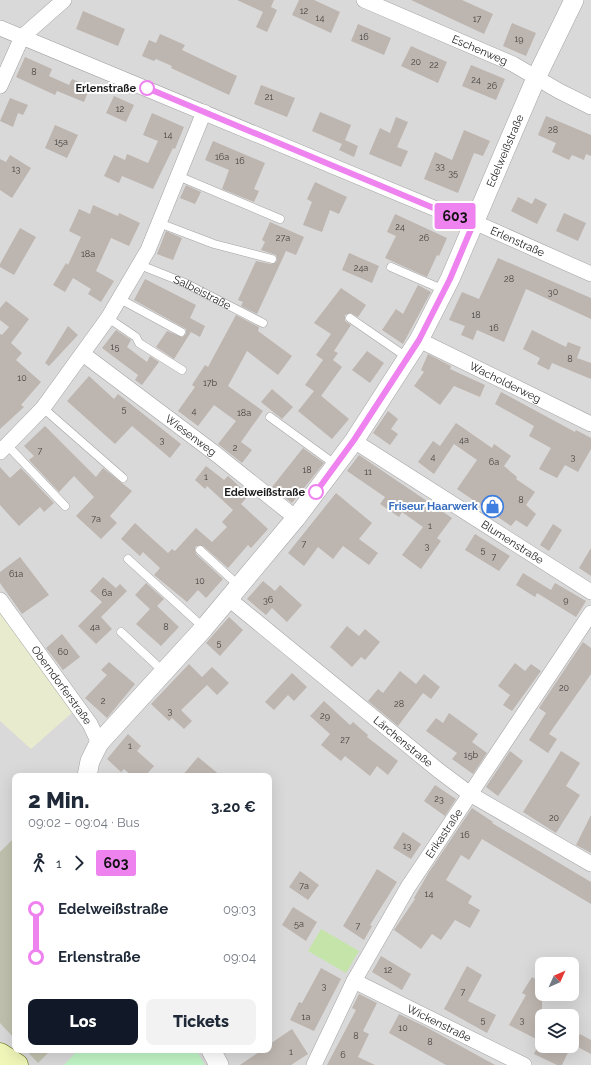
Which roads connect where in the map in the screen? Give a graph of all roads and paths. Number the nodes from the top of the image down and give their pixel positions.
1 (64, 0) edge
2 (364, 0) edge
3 (574, 0) edge
4 (0, 28) edge
5 (22, 37) junction
6 (536, 78) junction
7 (0, 86) edge
8 (591, 107) edge
9 (204, 112) junction
10 (178, 176) junction
11 (280, 219) dead end
12 (474, 222) junction
13 (159, 223) junction
14 (272, 259) dead end
15 (140, 266) junction
16 (391, 267) dead end
17 (591, 274) edge
18 (444, 290) junction
19 (120, 299) junction
20 (108, 318) junction
21 (350, 318) dead end
22 (263, 323) dead end
23 (181, 332) dead end
24 (419, 340) junction
25 (83, 354) junction
26 (408, 358) junction
27 (182, 370) dead end
28 (43, 408) junction
29 (270, 418) dead end
30 (591, 424) edge
31 (354, 440) junction
32 (4, 449) edge
33 (336, 465) junction
34 (123, 478) dead end
35 (65, 506) dead end
36 (296, 518) junction
37 (200, 550) dead end
38 (128, 559) dead end
39 (591, 592) edge
40 (234, 593) junction
41 (0, 600) edge
42 (591, 613) edge
43 (204, 628) junction
44 (121, 632) dead end
45 (164, 673) junction
46 (100, 743) junction
47 (88, 773) edge
48 (470, 794) junction
49 (591, 864) edge
50 (354, 980) junction
51 (213, 1053) edge
52 (0, 1054) edge
53 (17, 1065) edge
54 (219, 1065) edge
55 (314, 1065) edge
56 (524, 1065) edge

1 - 5 street
2 - 6 street, Eschenweg
3 - 6 street, Edelweißstraße
4 - 5 street, Erlenstraße
5 - 7 street
5 - 9 street, Erlenstraße
6 - 8 street, Eschenweg
6 - 12 street, Edelweißstraße
9 - 10 street
9 - 12 street, Erlenstraße
10 - 11 lane
10 - 13 street
12 - 17 street, Erlenstraße
12 - 18 street, Edelweißstraße
13 - 14 lane
13 - 15 street
15 - 19 street
15 - 22 lane, Salbeistraße
16 - 18 lane
18 - 24 street, Edelweißstraße
19 - 20 street
19 - 23 lane
20 - 25 street
20 - 27 lane
21 - 26 lane
24 - 26 street, Edelweißstraße
24 - 30 street, Wacholderweg
25 - 28 street
25 - 36 street, Wiesenweg
26 - 31 street, Edelweißstraße
28 - 32 street
28 - 34 lane
29 - 33 lane
31 - 33 street, Edelweißstraße
31 - 39 street, Blumenstraße
32 - 35 lane
33 - 36 street, Edelweißstraße
36 - 40 street, Edelweißstraße
37 - 40 lane
38 - 43 lane
40 - 43 street, Edelweißstraße
40 - 48 street, Lärchenstraße
41 - 46 street, Oberndorferstraße
42 - 48 street, Erikastraße
43 - 45 street, Edelweißstraße
44 - 45 lane
45 - 46 street, Edelweißstraße
46 - 47 street
48 - 49 street, Lärchenstraße
48 - 50 street, Erikastraße
50 - 55 street, Erikastraße
50 - 56 street, Wickenstraße
51 - 54 street
52 - 53 main road

